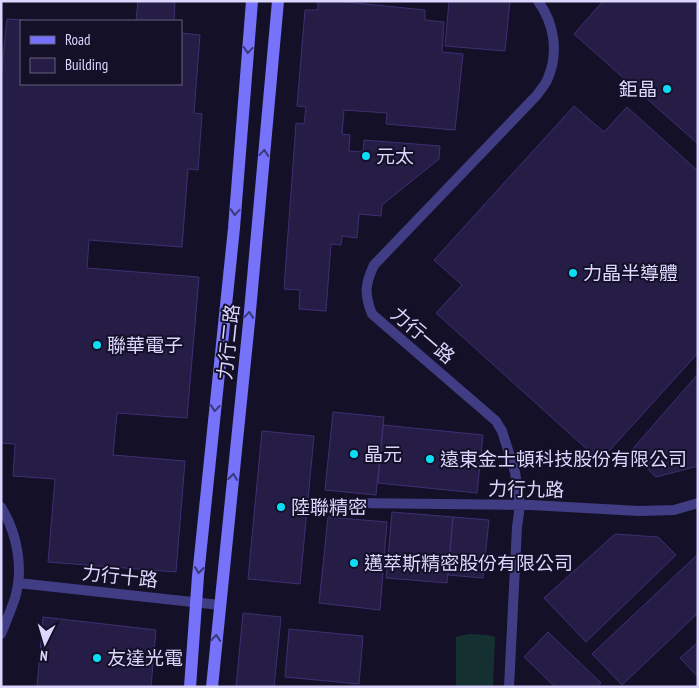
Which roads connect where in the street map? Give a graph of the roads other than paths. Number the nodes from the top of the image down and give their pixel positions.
1 (252, 1) edge
2 (278, 1) edge
3 (538, 1) edge
4 (352, 502) dead end
5 (698, 503) edge
6 (520, 505) junction
7 (1, 507) edge
8 (18, 583) junction
9 (196, 602) junction
10 (220, 605) junction
11 (1, 634) edge
12 (190, 687) edge
13 (212, 687) edge
14 (509, 687) edge

1 -> 9 street, 力行二路
10 -> 2 street, 力行二路
3 - 6 street, 力行一路
4 - 6 street, 力行九路
5 - 6 street, 力行九路
6 - 14 street, 力行一路
7 - 8 street
8 - 9 street, 力行十路
8 - 11 street
9 - 10 street, 力行十路
9 - 12 street, 力行二路
13 -> 10 street, 力行二路

